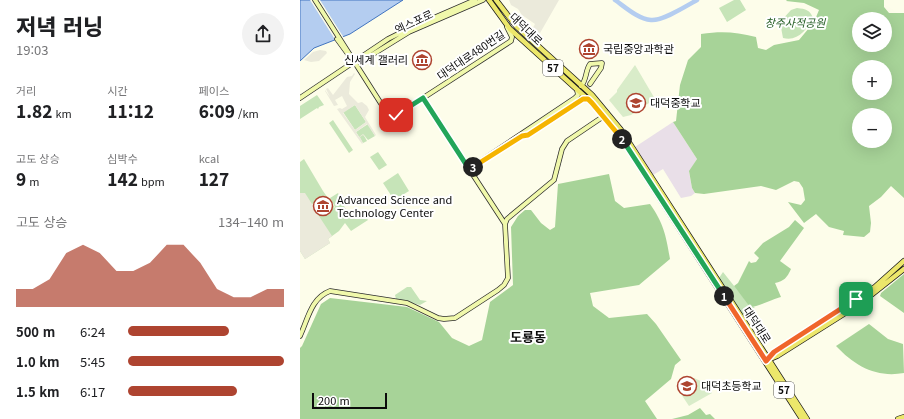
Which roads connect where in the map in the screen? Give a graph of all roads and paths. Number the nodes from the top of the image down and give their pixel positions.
1 (314, 0) edge
2 (475, 0) edge
3 (483, 0) edge
4 (489, 0) edge
5 (496, 0) edge
6 (504, 22) junction
7 (354, 63) junction
8 (590, 84) tunnel mouth
9 (579, 88) junction
10 (300, 98) edge
11 (423, 98) junction
12 (588, 99) junction
13 (560, 111) junction
14 (604, 116) junction
15 (469, 169) junction
16 (505, 224) junction
17 (904, 261) edge
18 (904, 269) edge
19 (300, 336) edge
20 (777, 356) junction
21 (767, 360) junction
22 (774, 368) junction
23 (904, 417) edge
24 (802, 419) edge
25 (807, 419) edge
26 (898, 419) edge

1 - 7 street
2 - 7 street, 엑스포로
3 - 7 street, 엑스포로
4 - 6 main road, 대덕대로 / 57
5 - 9 main road, 대덕대로 / 57
6 - 9 main road, 대덕대로 / 57
6 - 11 street, 대덕대로480번길
7 - 10 street, 엑스포로
7 - 11 street
8 - 9 street
9 - 12 main road, 대덕대로 / 57
9 - 13 street
9 - 21 main road, 대덕대로 / 57
11 - 15 street
12 - 13 street
12 - 14 main road, 대덕대로 / 57
13 - 15 street
14 - 16 street
14 - 21 main road, 대덕대로 / 57
15 - 16 street
16 - 19 street
17 - 21 main road
18 - 20 main road
20 - 21 main road
20 - 22 main road
21 - 22 main road, 대덕대로 / 57
21 - 24 main road, 대덕대로 / 57
22 - 25 main road, 대덕대로 / 57
23 - 26 main road

